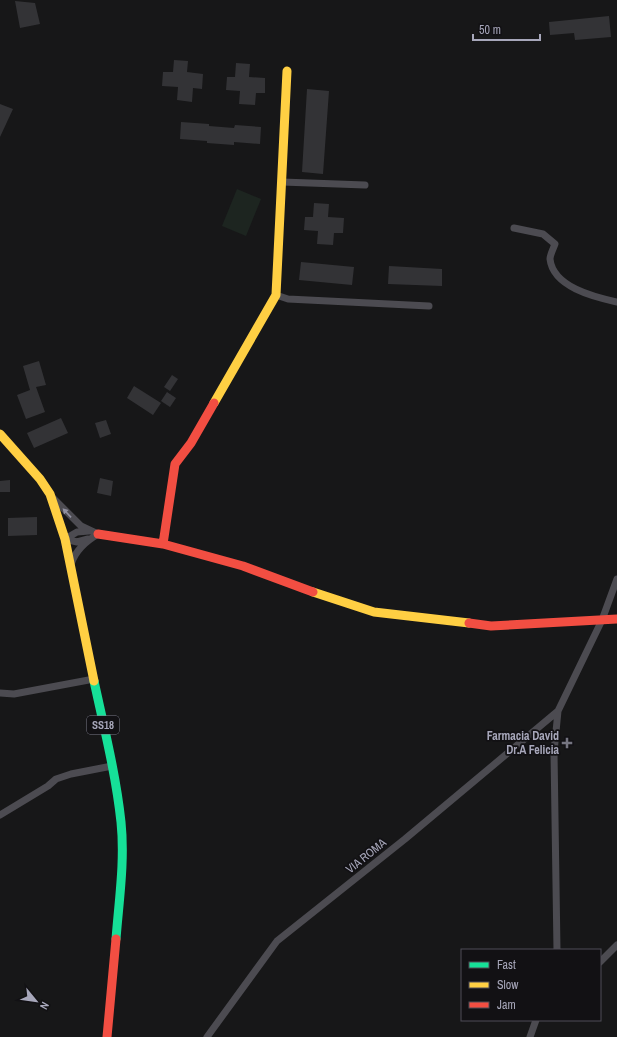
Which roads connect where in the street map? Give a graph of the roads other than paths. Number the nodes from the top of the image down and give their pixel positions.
1 (287, 71) dead end
2 (282, 182) junction
3 (365, 185) dead end
4 (514, 228) dead end
5 (276, 295) junction
6 (617, 302) edge
7 (429, 306) dead end
8 (0, 434) edge
9 (50, 494) junction
10 (93, 534) junction
11 (65, 539) junction
12 (163, 544) junction
13 (71, 566) junction
14 (617, 579) edge
15 (617, 619) edge
16 (602, 620) junction
17 (94, 679) junction
18 (0, 693) edge
19 (558, 711) junction
20 (112, 766) junction
21 (0, 814) edge
22 (617, 945) edge
23 (558, 949) edge
24 (601, 961) edge
25 (536, 1021) edge
26 (107, 1037) edge
27 (208, 1037) edge
28 (530, 1037) edge

1 - 2 street
2 - 3 street
2 - 5 street
4 - 6 street
5 - 7 street
5 - 12 street
8 - 9 street, SS18
10 -> 9 street
9 - 11 street, SS18
10 - 11 street
10 - 12 street
10 - 13 street
11 - 13 street, SS18
12 - 16 street
13 - 17 street, SS18
14 - 16 street
15 - 16 street
16 - 19 street
17 - 18 street
17 - 20 street, SS18
19 - 23 street
19 - 27 street, VIA ROMA
20 - 21 street
20 - 26 street, SS18
22 - 24 street
25 - 28 street

